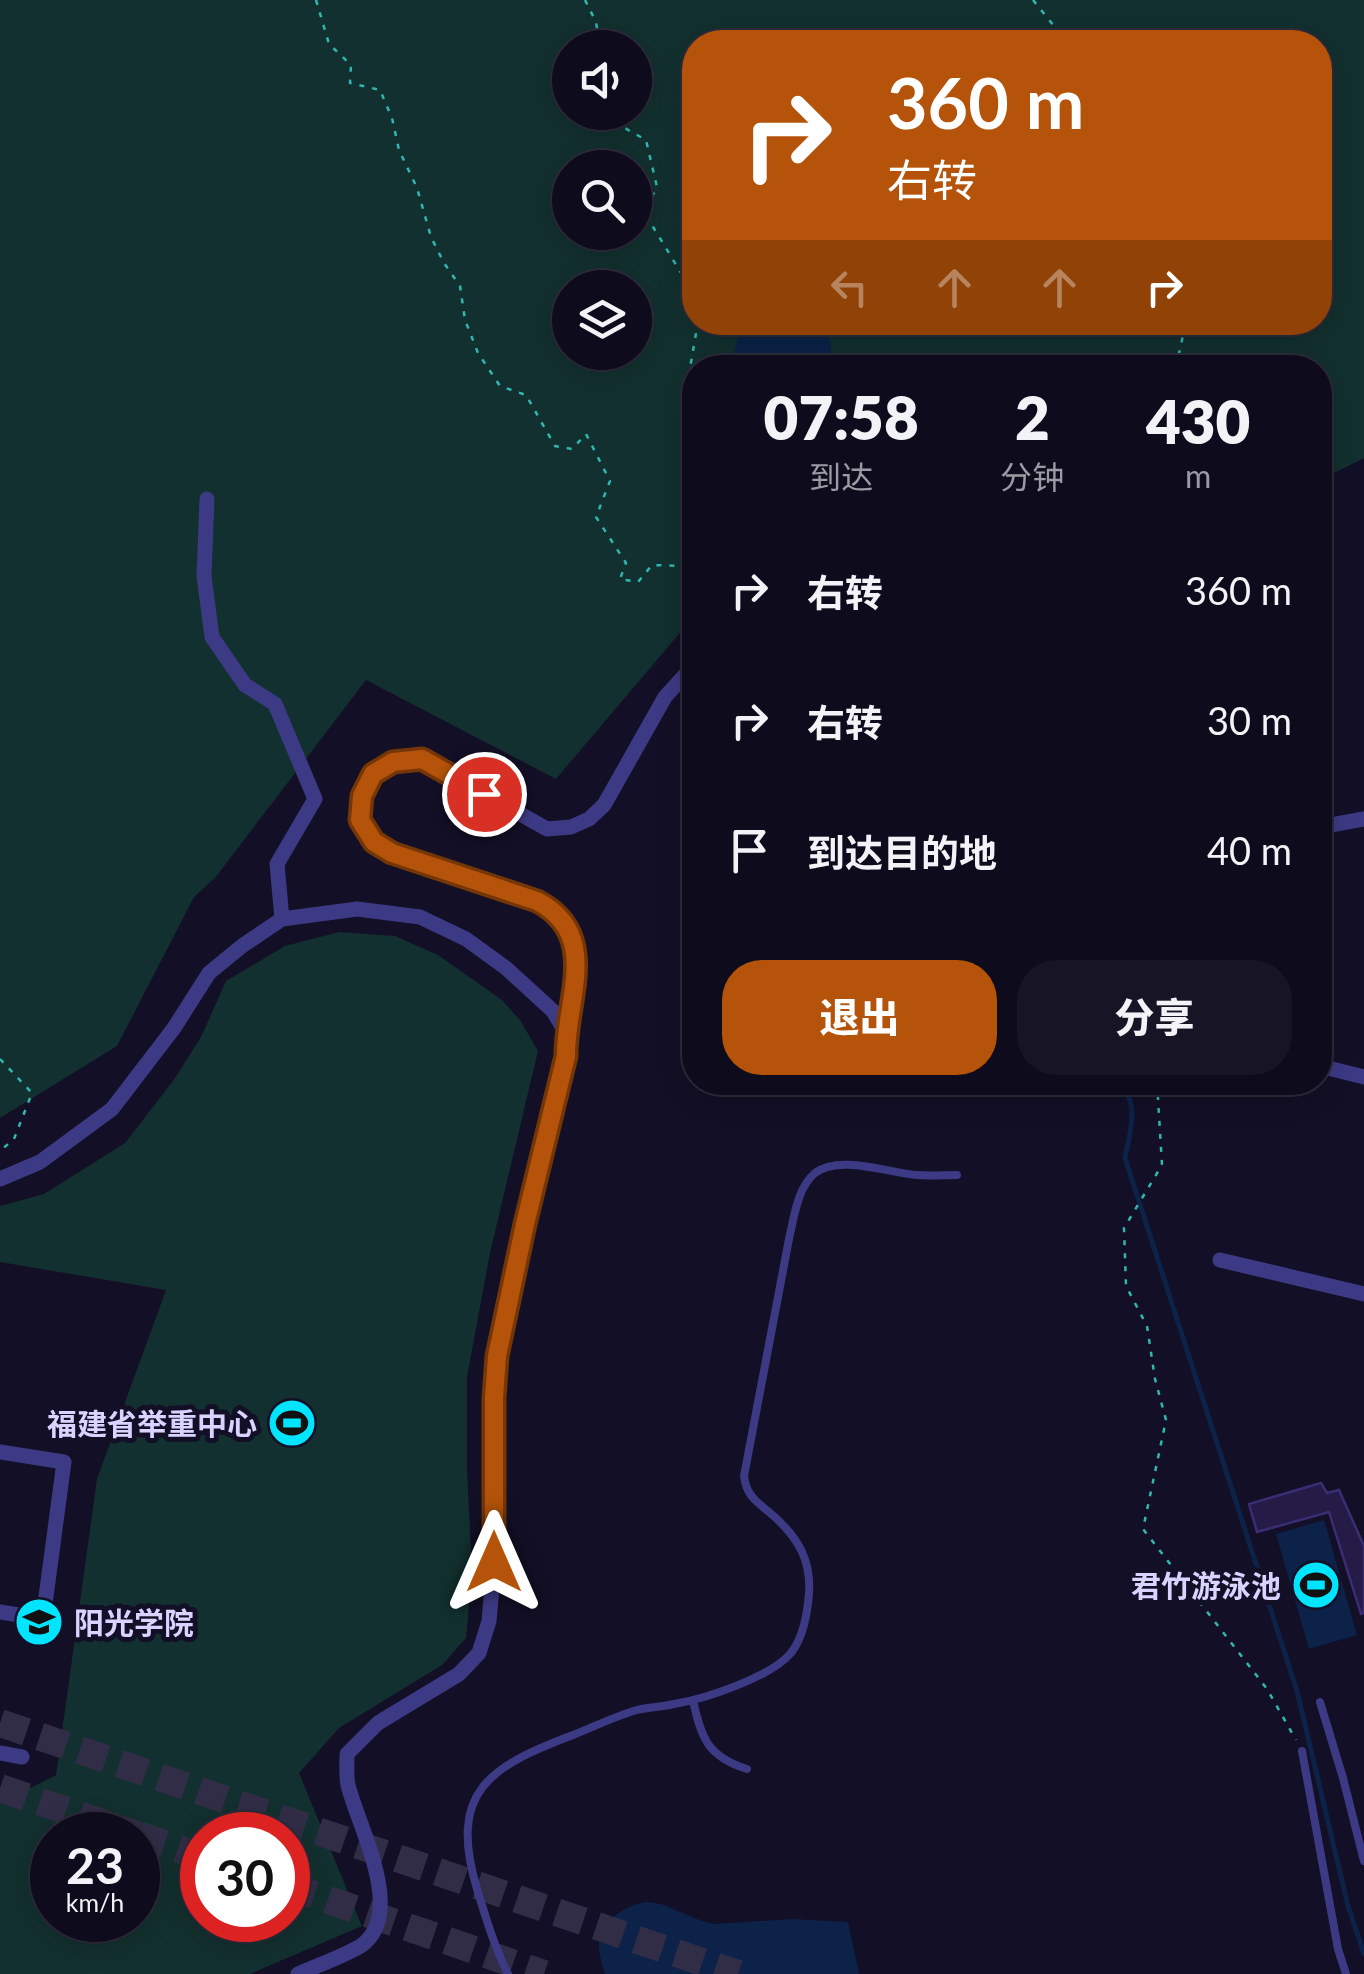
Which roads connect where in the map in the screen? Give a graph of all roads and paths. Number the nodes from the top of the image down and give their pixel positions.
1 (316, 0) edge
2 (585, 0) edge
3 (1034, 0) edge
4 (597, 30) edge
5 (1058, 30) edge
6 (629, 130) edge
7 (682, 275) edge
8 (206, 499) dead end
9 (682, 567) edge
10 (682, 679) edge
11 (1364, 819) edge
12 (1332, 824) edge
13 (282, 919) junction
14 (566, 1033) junction
15 (0, 1060) edge
16 (1332, 1069) edge
17 (1364, 1077) edge
18 (1158, 1095) edge
19 (0, 1151) edge
20 (957, 1175) dead end
21 (0, 1179) edge
22 (1220, 1260) dead end
23 (1364, 1294) edge
24 (0, 1452) edge
25 (0, 1612) edge
26 (693, 1700) junction
27 (1320, 1702) dead end
28 (1302, 1752) joint
29 (0, 1753) edge
30 (22, 1757) dead end
31 (747, 1769) dead end
32 (1364, 1861) edge
33 (298, 1974) edge
34 (508, 1974) edge
35 (1346, 1974) edge

1 - 9 path
2 - 4 path
3 - 5 path
6 - 7 path
8 - 13 street
10 - 14 street
11 - 12 street
13 - 14 street
13 - 21 street
14 - 33 street
15 - 19 path
16 - 17 street
18 - 28 path
20 - 26 lane
22 - 23 street
24 - 25 street
26 - 31 lane
26 - 34 lane
27 - 32 lane
28 - 35 lane
29 - 30 street

